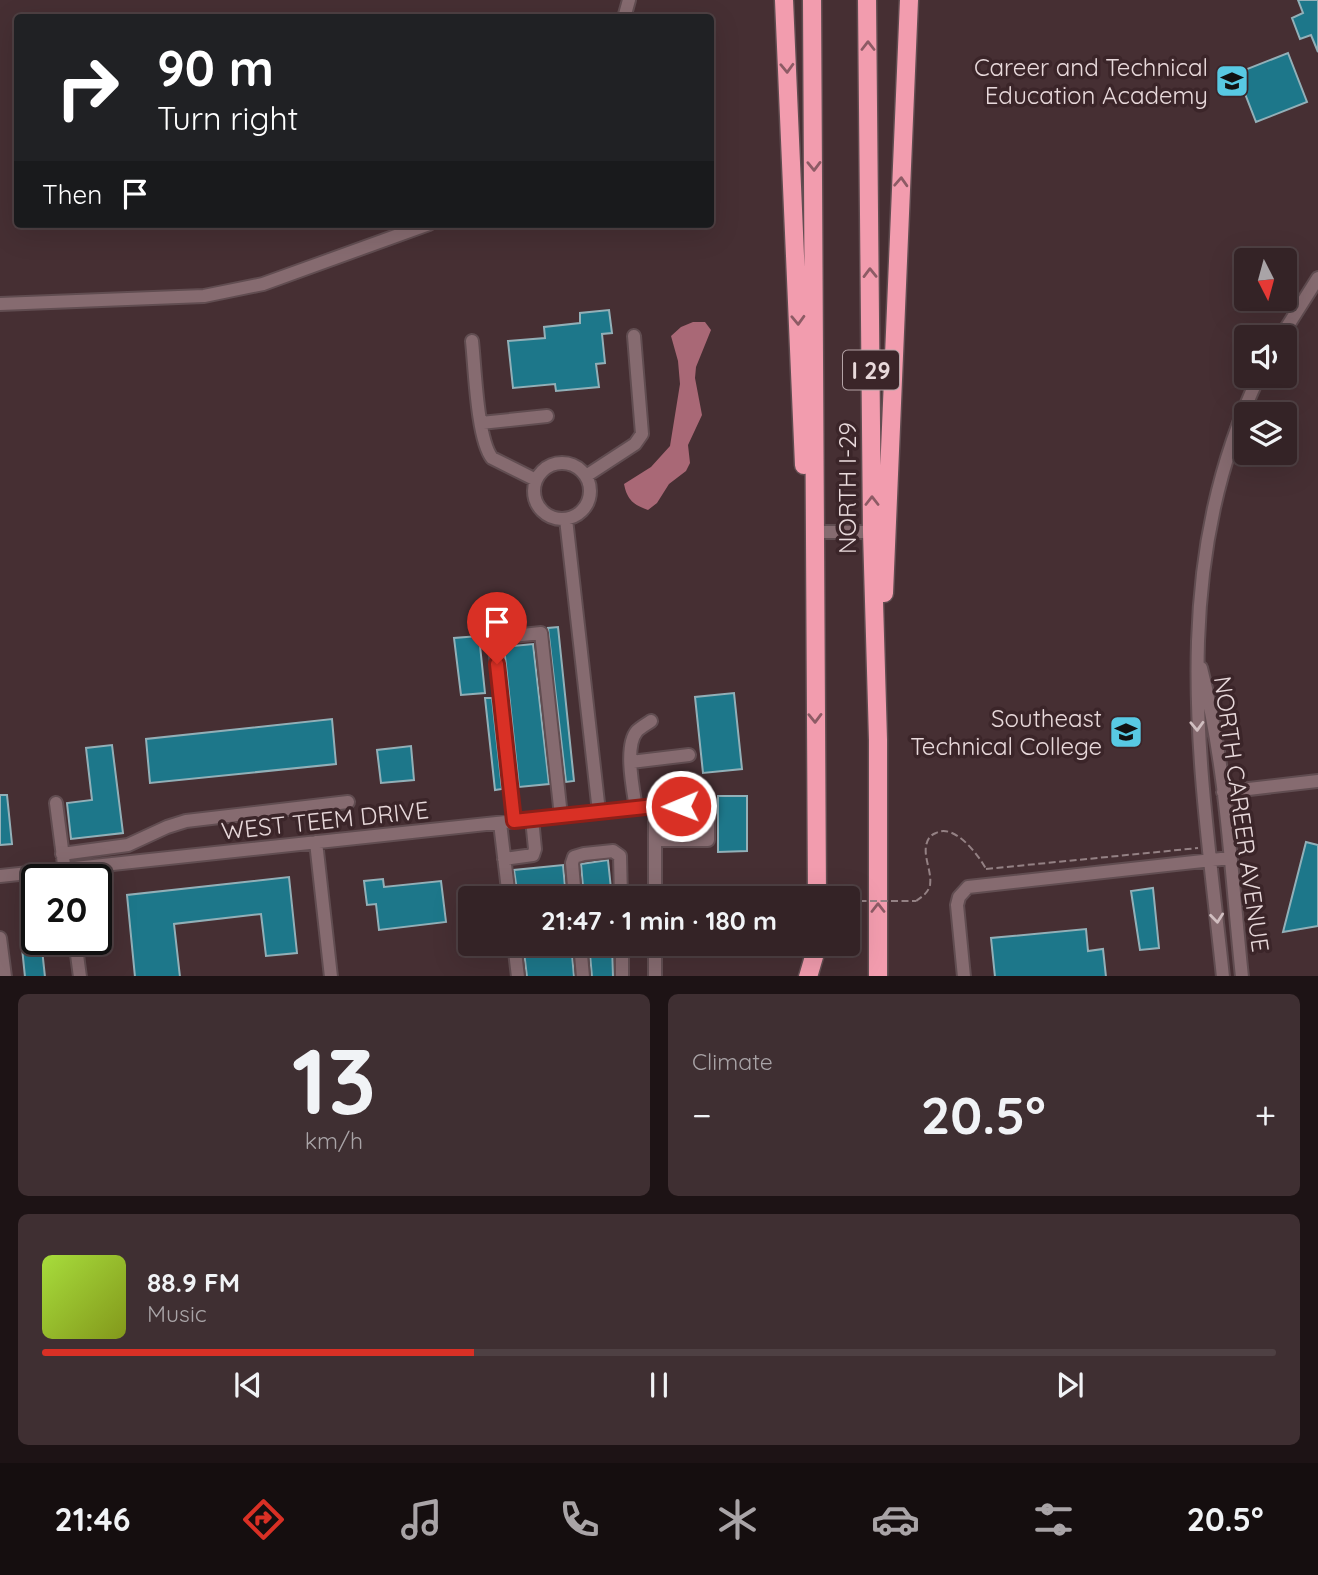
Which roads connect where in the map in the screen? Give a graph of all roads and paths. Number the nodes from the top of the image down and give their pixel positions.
1 (784, 0) edge
2 (812, 0) edge
3 (867, 0) edge
4 (909, 0) edge
5 (418, 228) edge
6 (1318, 278) edge
7 (0, 304) edge
8 (1288, 325) edge
9 (634, 336) dead end
10 (472, 341) dead end
11 (1254, 388) edge
12 (547, 416) dead end
13 (481, 423) junction
14 (586, 476) junction
15 (536, 480) junction
16 (566, 519) junction
17 (815, 532) junction
18 (872, 532) junction
19 (814, 650) junction
20 (1199, 657) junction
21 (651, 721) dead end
22 (878, 740) junction
23 (689, 755) dead end
24 (631, 762) junction
25 (1318, 781) edge
26 (1223, 792) junction
27 (348, 802) dead end
28 (56, 803) dead end
29 (655, 806) junction
30 (636, 808) junction
31 (599, 812) junction
32 (561, 816) junction
33 (532, 819) junction
34 (514, 821) junction
35 (500, 822) junction
36 (655, 840) junction
37 (316, 842) junction
38 (128, 845) junction
39 (1210, 853) junction
40 (62, 854) junction
41 (1230, 858) junction
42 (504, 859) junction
43 (129, 862) junction
44 (63, 864) edge
45 (112, 865) edge
46 (0, 876) edge
47 (21, 876) edge
48 (507, 886) edge
49 (574, 886) edge
50 (621, 886) edge
51 (655, 886) edge
52 (817, 886) edge
53 (860, 901) edge
54 (0, 938) edge
55 (77, 955) edge
56 (515, 956) edge
57 (581, 956) edge
58 (622, 956) edge
59 (655, 956) edge
60 (814, 956) edge
61 (818, 956) edge
62 (5, 976) edge
63 (80, 976) edge
64 (331, 976) edge
65 (517, 976) edge
66 (583, 976) edge
67 (622, 976) edge
68 (655, 976) edge
69 (808, 976) edge
70 (819, 976) edge
71 (878, 976) edge
72 (964, 976) edge
73 (1223, 976) edge
74 (1242, 976) edge

1 -> 19 highway
2 -> 17 highway, NORTH I-29 / I 29
18 -> 3 highway, NORTH I-29 / I 29
22 -> 4 highway
5 - 7 street
6 - 8 street
9 - 14 street
10 - 13 street
11 - 20 street, NORTH CAREER AVENUE
12 - 13 street
13 - 15 street
14 - 15 street
14 - 16 street
15 - 16 street
16 - 31 street
17 - 18 street
17 - 19 highway, NORTH I-29 / I 29
18 - 22 highway, NORTH I-29 / I 29
19 -> 52 highway, NORTH I-29 / I 29
20 - 26 street, NORTH CAREER AVENUE
20 -> 39 street, NORTH CAREER AVENUE
21 - 24 street
71 -> 22 highway, NORTH I-29 / I 29
23 - 24 street
24 - 30 street
25 - 26 street
26 - 41 street, NORTH CAREER AVENUE
27 - 38 street
28 - 40 street
29 - 30 street, WEST TEEM DRIVE
29 - 36 street
29 - 36 street, WEST TEEM DRIVE
30 - 31 street, WEST TEEM DRIVE
31 - 32 street, WEST TEEM DRIVE
32 - 33 street, WEST TEEM DRIVE
32 - 34 street
33 - 34 street, WEST TEEM DRIVE
33 - 42 street
34 - 35 street, WEST TEEM DRIVE
35 - 37 street, WEST TEEM DRIVE
35 - 42 street
36 - 51 street
37 - 43 street, WEST TEEM DRIVE
37 - 64 street
38 - 40 street
38 - 43 street
39 - 41 street
39 - 53 path, bridge
39 - 72 street
39 -> 73 street, NORTH CAREER AVENUE
40 - 44 street
41 - 74 street, NORTH CAREER AVENUE
42 - 48 street
43 - 45 street, WEST TEEM DRIVE
46 - 47 street, WEST TEEM DRIVE
49 - 50 street
54 - 62 street
55 - 63 street
56 - 65 street
57 - 66 street
58 - 67 street
59 - 68 street
60 - 69 highway
61 - 70 highway

